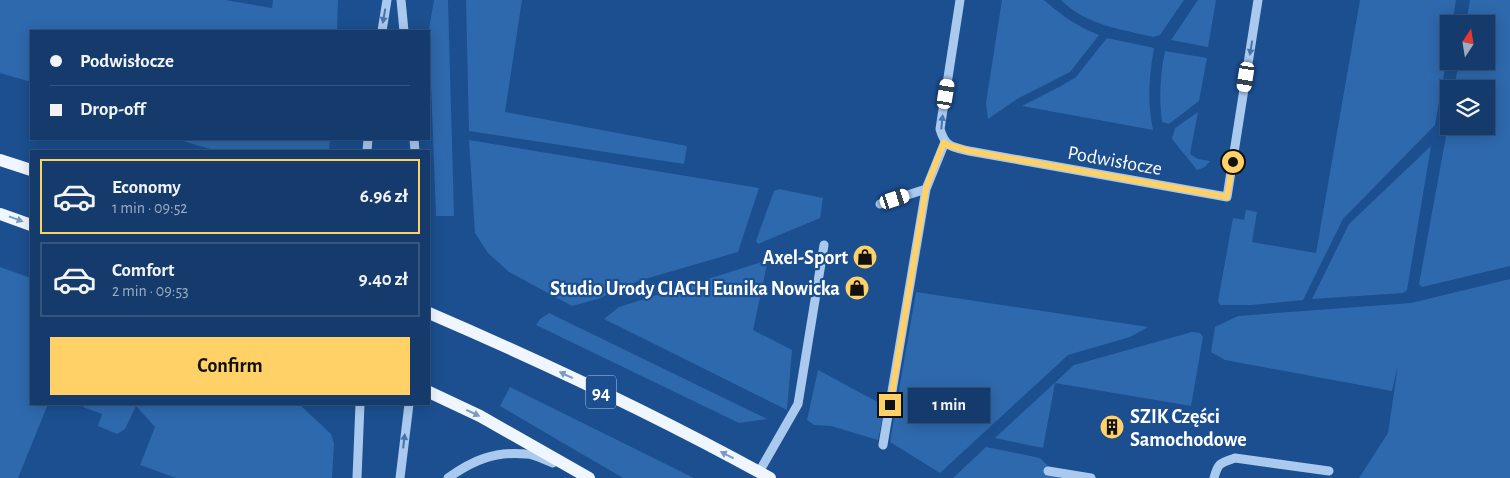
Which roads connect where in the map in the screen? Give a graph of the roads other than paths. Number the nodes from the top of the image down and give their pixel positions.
1 (387, 0) edge
2 (401, 0) edge
3 (960, 0) edge
4 (1258, 0) edge
5 (382, 30) edge
6 (404, 30) edge
7 (944, 142) junction
8 (0, 160) edge
9 (30, 170) edge
10 (926, 188) junction
11 (880, 204) dead end
12 (0, 214) edge
13 (30, 225) edge
14 (824, 245) dead end
15 (430, 313) edge
16 (430, 392) edge
17 (360, 405) edge
18 (409, 405) edge
19 (883, 444) dead end
20 (1048, 471) dead end
21 (1329, 471) dead end
22 (585, 475) edge
23 (765, 475) edge
24 (357, 478) edge
25 (400, 478) edge
26 (448, 478) edge
27 (1091, 478) edge
28 (1214, 478) edge

1 -> 5 street
2 - 6 street
7 -> 3 street
4 -> 7 street, Podwisłocze
7 - 10 street
8 - 9 main road
10 - 11 street
10 - 19 street
12 -> 13 main road
14 - 23 street
23 -> 15 main road, 94
16 -> 22 main road
17 - 24 street
25 -> 18 street
20 - 27 street
21 - 28 street
22 - 26 street

